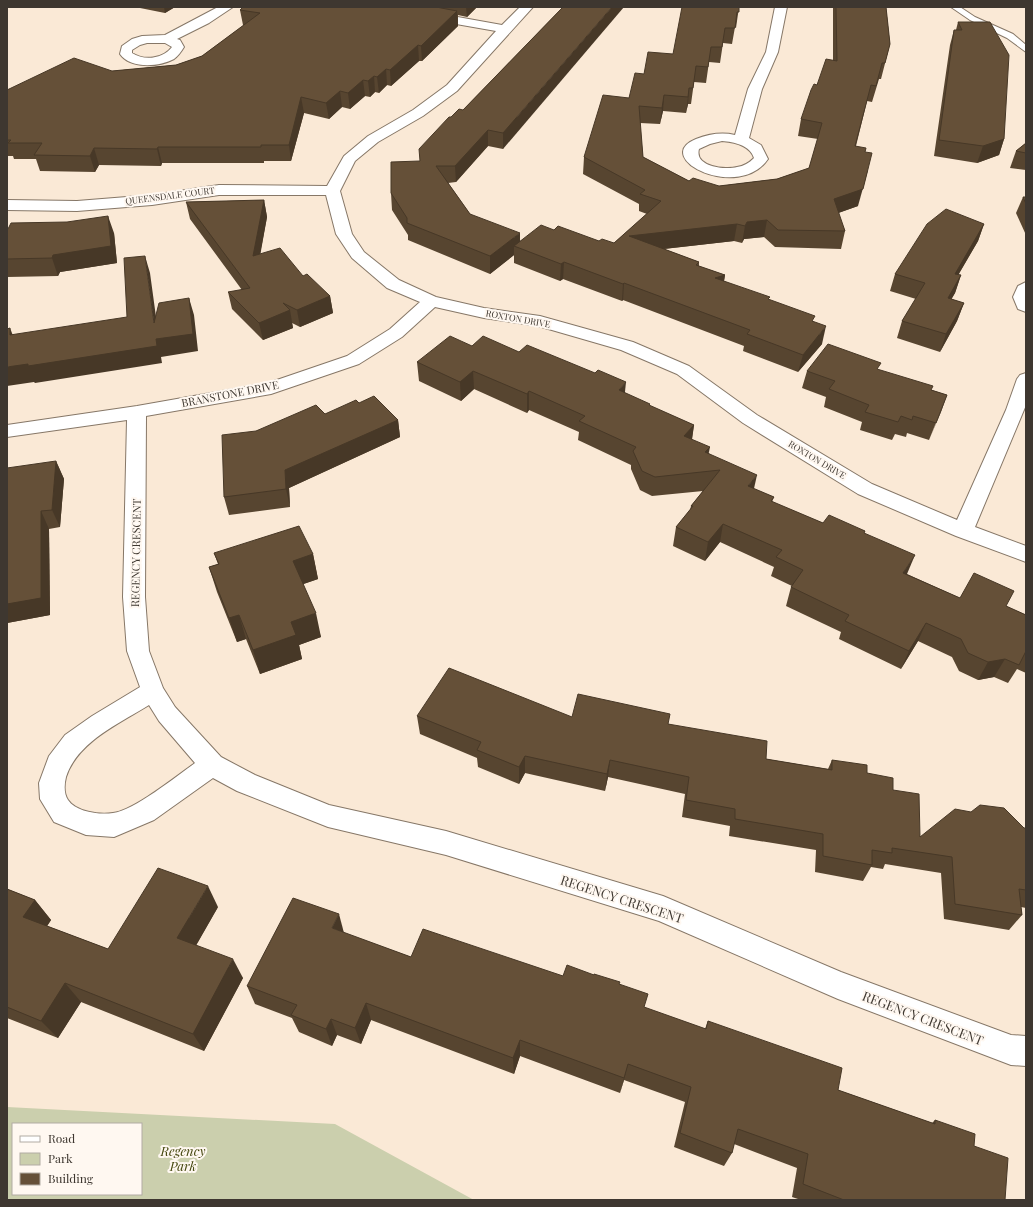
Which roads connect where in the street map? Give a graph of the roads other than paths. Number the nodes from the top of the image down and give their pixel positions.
1 (227, 7) edge
2 (382, 7) edge
3 (527, 7) edge
4 (781, 7) edge
5 (955, 7) edge
6 (505, 29) junction
7 (167, 39) dead end
8 (1026, 50) edge
9 (741, 140) dead end
10 (332, 191) junction
11 (7, 205) edge
12 (1026, 287) edge
13 (431, 301) junction
14 (1026, 308) edge
15 (1026, 379) edge
16 (137, 412) junction
17 (7, 430) edge
18 (963, 531) junction
19 (1026, 554) edge
20 (153, 691) junction
21 (212, 765) junction
22 (1026, 1051) edge

1 - 7 street
2 - 6 street
3 - 6 street
4 - 9 street
5 - 8 lane
6 - 10 street
10 - 11 street, QUEENSDALE COURT
10 - 13 street, ROXTON DRIVE
12 - 14 street
13 - 16 street, BRANSTONE DRIVE
13 - 18 street, ROXTON DRIVE
15 - 18 street
16 - 17 street, BRANSTONE DRIVE
16 - 20 street, REGENCY CRESCENT
18 - 19 street, ROXTON DRIVE
20 - 21 street, REGENCY CRESCENT
20 - 21 street
21 - 22 street, REGENCY CRESCENT

